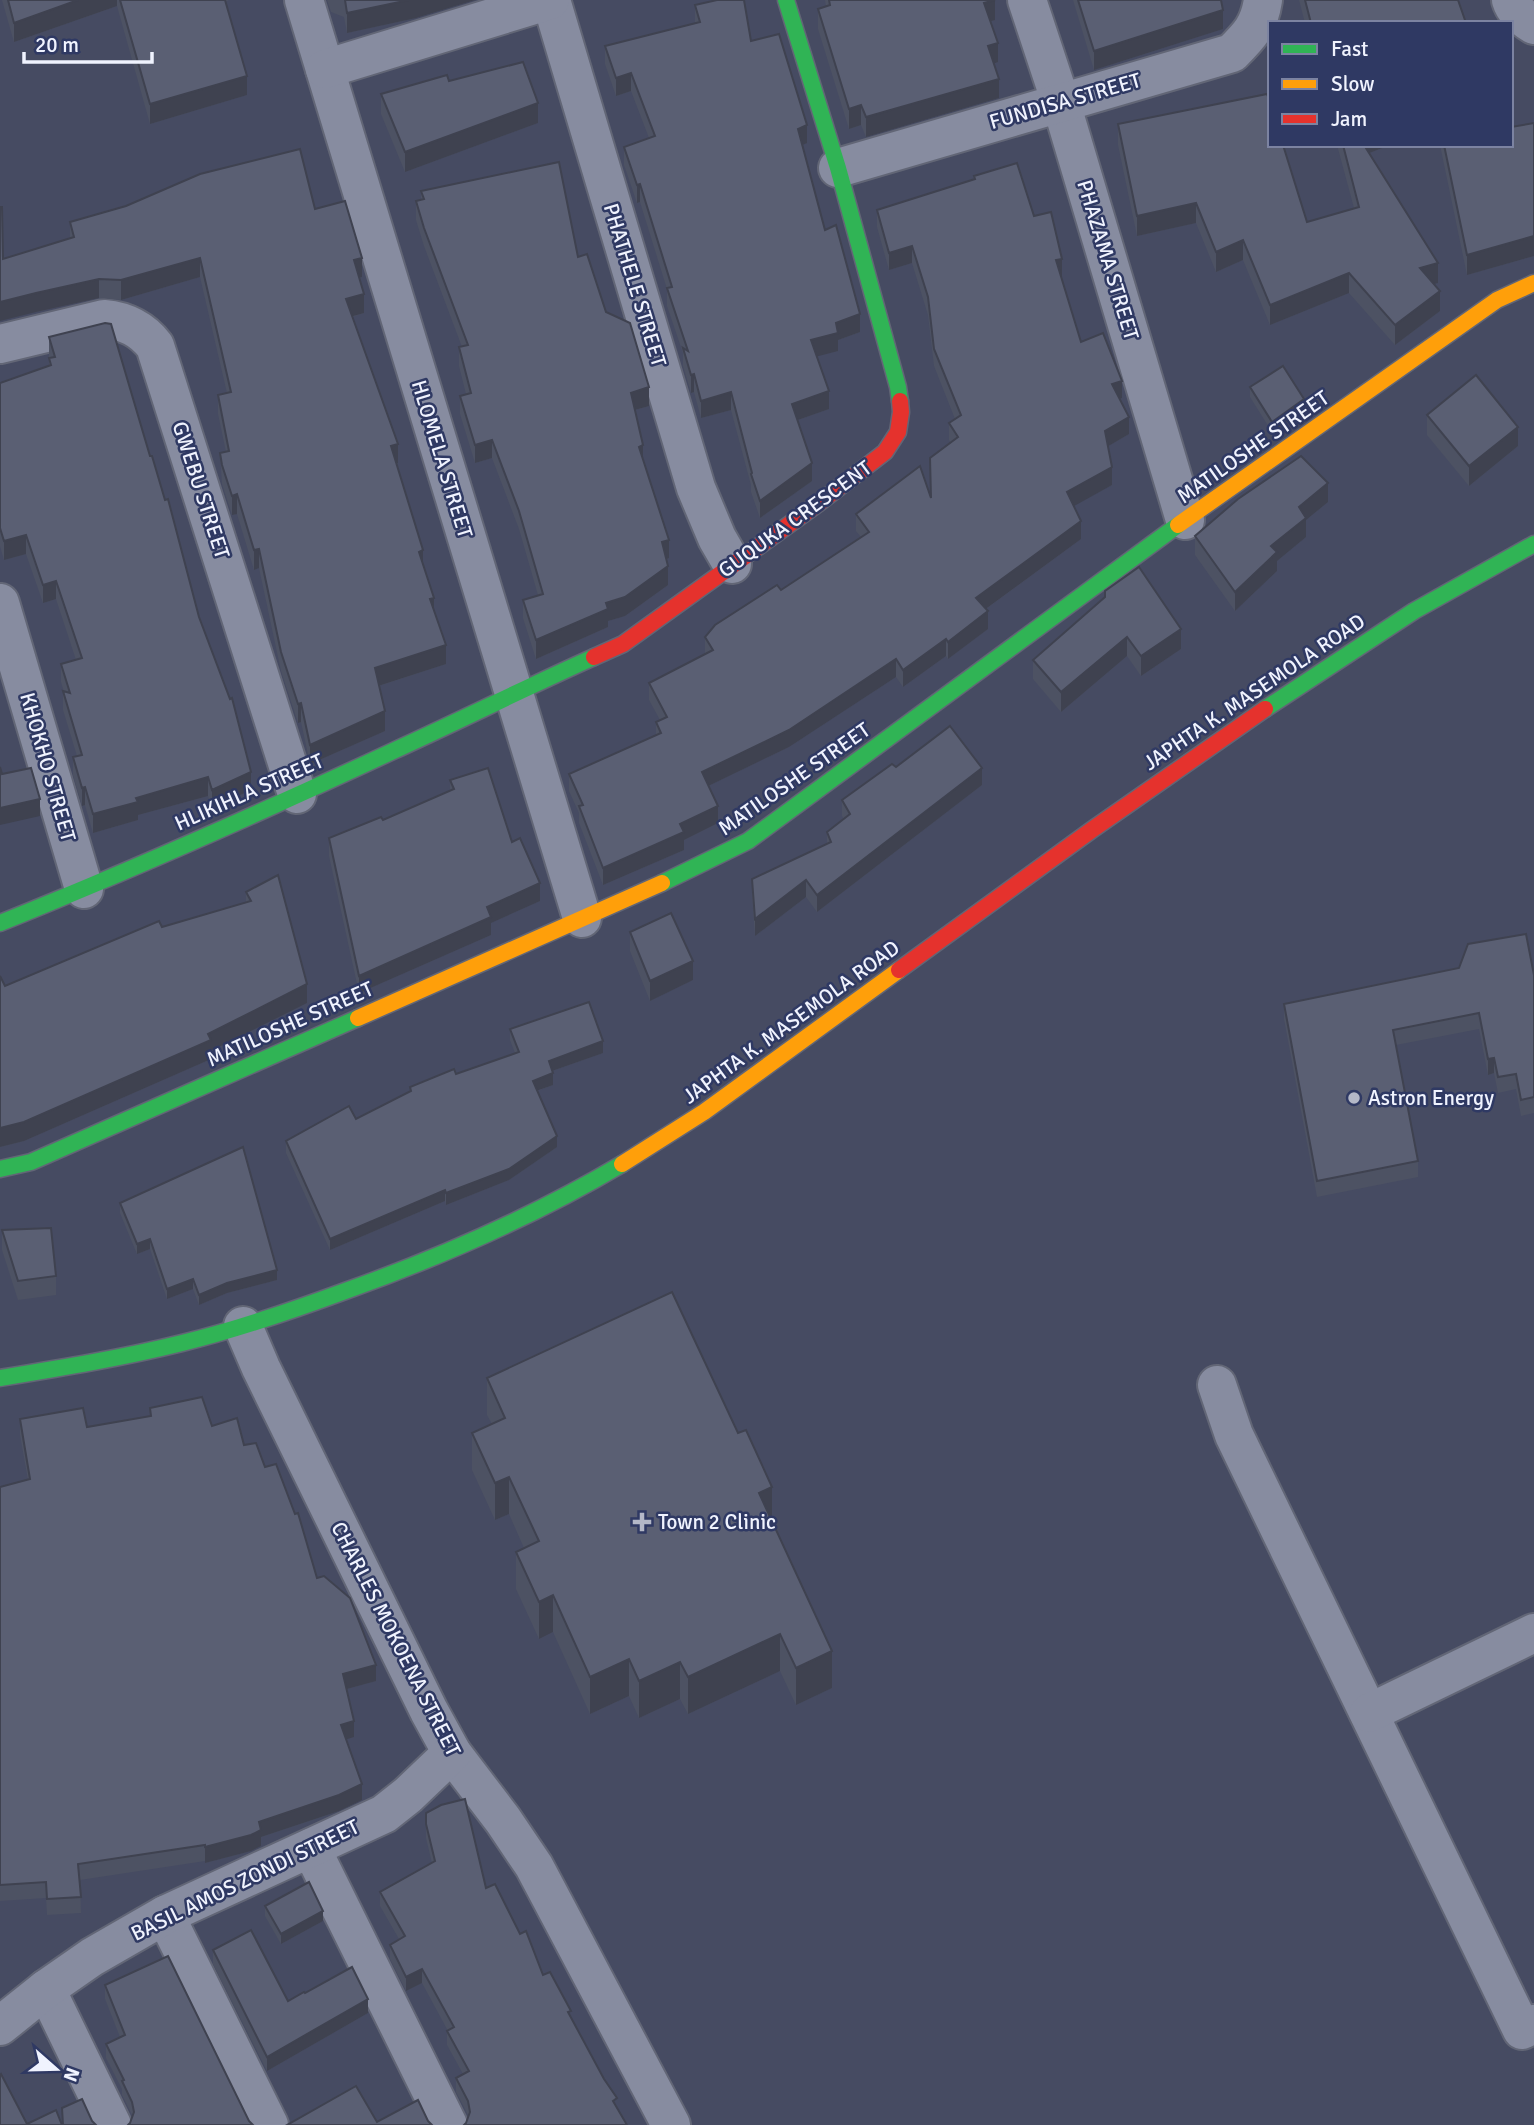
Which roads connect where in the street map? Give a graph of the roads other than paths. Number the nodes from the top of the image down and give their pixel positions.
1 (304, 0) edge
2 (550, 0) edge
3 (786, 0) edge
4 (1027, 0) edge
5 (1263, 0) edge
6 (1511, 0) edge
7 (1534, 25) edge
8 (325, 69) junction
9 (1061, 103) junction
10 (838, 168) junction
11 (1534, 283) edge
12 (0, 344) edge
13 (1185, 520) junction
14 (1534, 544) edge
15 (732, 564) junction
16 (0, 603) edge
17 (513, 693) junction
18 (297, 794) junction
19 (84, 889) junction
20 (582, 918) junction
21 (0, 923) edge
22 (0, 1169) edge
23 (243, 1326) junction
24 (0, 1378) edge
25 (1217, 1385) dead end
26 (1534, 1633) edge
27 (1369, 1713) junction
28 (452, 1753) junction
29 (311, 1848) junction
30 (165, 1915) junction
31 (46, 1989) junction
32 (1534, 2024) edge
33 (0, 2026) edge
34 (112, 2125) edge
35 (269, 2125) edge
36 (448, 2125) edge
37 (671, 2125) edge

1 - 8 street, HLOMELA STREET
2 - 8 street
2 - 15 street, PHATHELE STREET
3 - 10 street, GUQUKA CRESCENT
4 - 9 street, PHAZAMA STREET
5 - 9 street, FUNDISA STREET
6 - 7 street
8 - 17 street, HLOMELA STREET
9 - 10 street, FUNDISA STREET
9 - 13 street, PHAZAMA STREET
10 - 15 street, GUQUKA CRESCENT
11 - 13 street, MATILOSHE STREET
12 - 18 street, GWEBU STREET
13 - 20 street, MATILOSHE STREET
14 - 23 street, JAPHTA K. MASEMOLA ROAD
15 - 17 street, GUQUKA CRESCENT
16 - 19 street, KHOKHO STREET
17 - 18 street, HLIKIHLA STREET
17 - 20 street, HLOMELA STREET
18 - 19 street, HLIKIHLA STREET
19 - 21 street, HLIKIHLA STREET
20 - 22 street, MATILOSHE STREET
23 - 24 street, JAPHTA K. MASEMOLA ROAD
23 - 28 street, CHARLES MOKOENA STREET
25 - 27 street
26 - 27 street
27 - 32 street
28 - 29 street, BASIL AMOS ZONDI STREET
28 - 37 street, CHARLES MOKOENA STREET
29 - 30 street, BASIL AMOS ZONDI STREET
29 - 36 street
30 - 31 street, BASIL AMOS ZONDI STREET
30 - 35 street
31 - 33 street, BASIL AMOS ZONDI STREET
31 - 34 street

